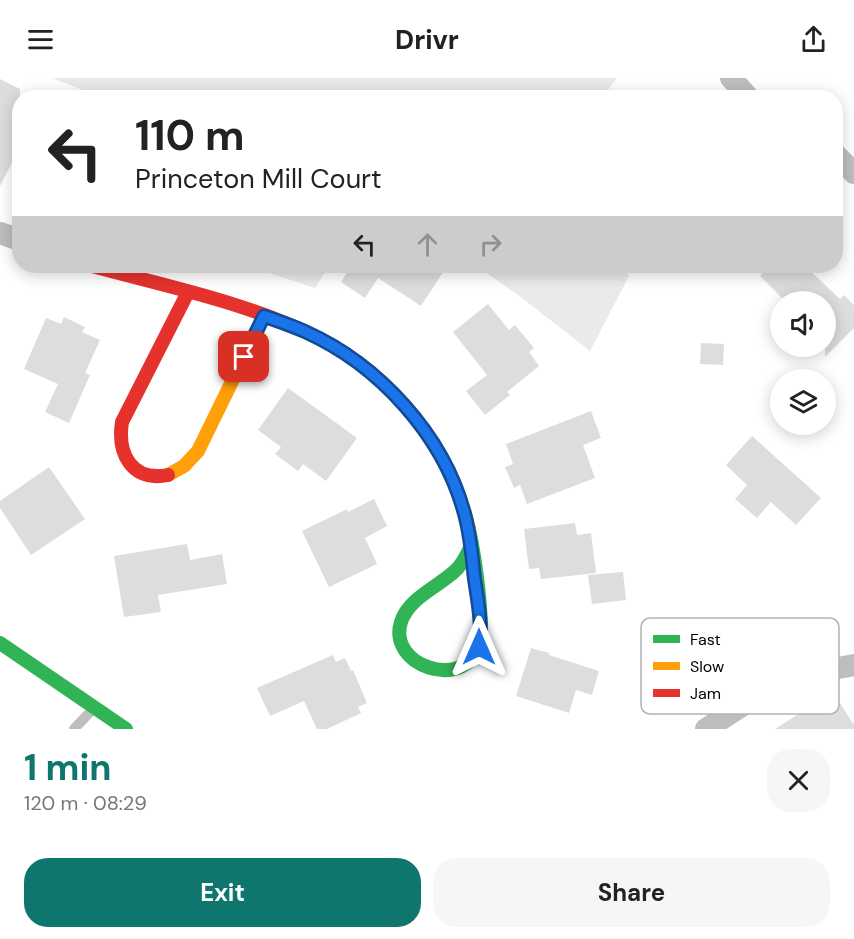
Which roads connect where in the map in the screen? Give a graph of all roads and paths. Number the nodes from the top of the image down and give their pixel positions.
1 (731, 78) edge
2 (742, 90) edge
3 (843, 162) edge
4 (854, 173) edge
5 (118, 273) edge
6 (188, 292) junction
7 (264, 316) junction
8 (471, 546) junction
9 (0, 643) edge
10 (854, 665) edge
11 (839, 668) edge
12 (95, 708) junction
13 (729, 714) edge
14 (74, 729) edge
15 (126, 729) edge
16 (706, 729) edge

1 - 2 street
3 - 4 street
5 - 6 street
6 - 7 street
6 - 7 street
7 - 8 street
8 - 8 street
9 - 12 street
10 - 11 street
12 - 14 lane
12 - 15 street
13 - 16 street

